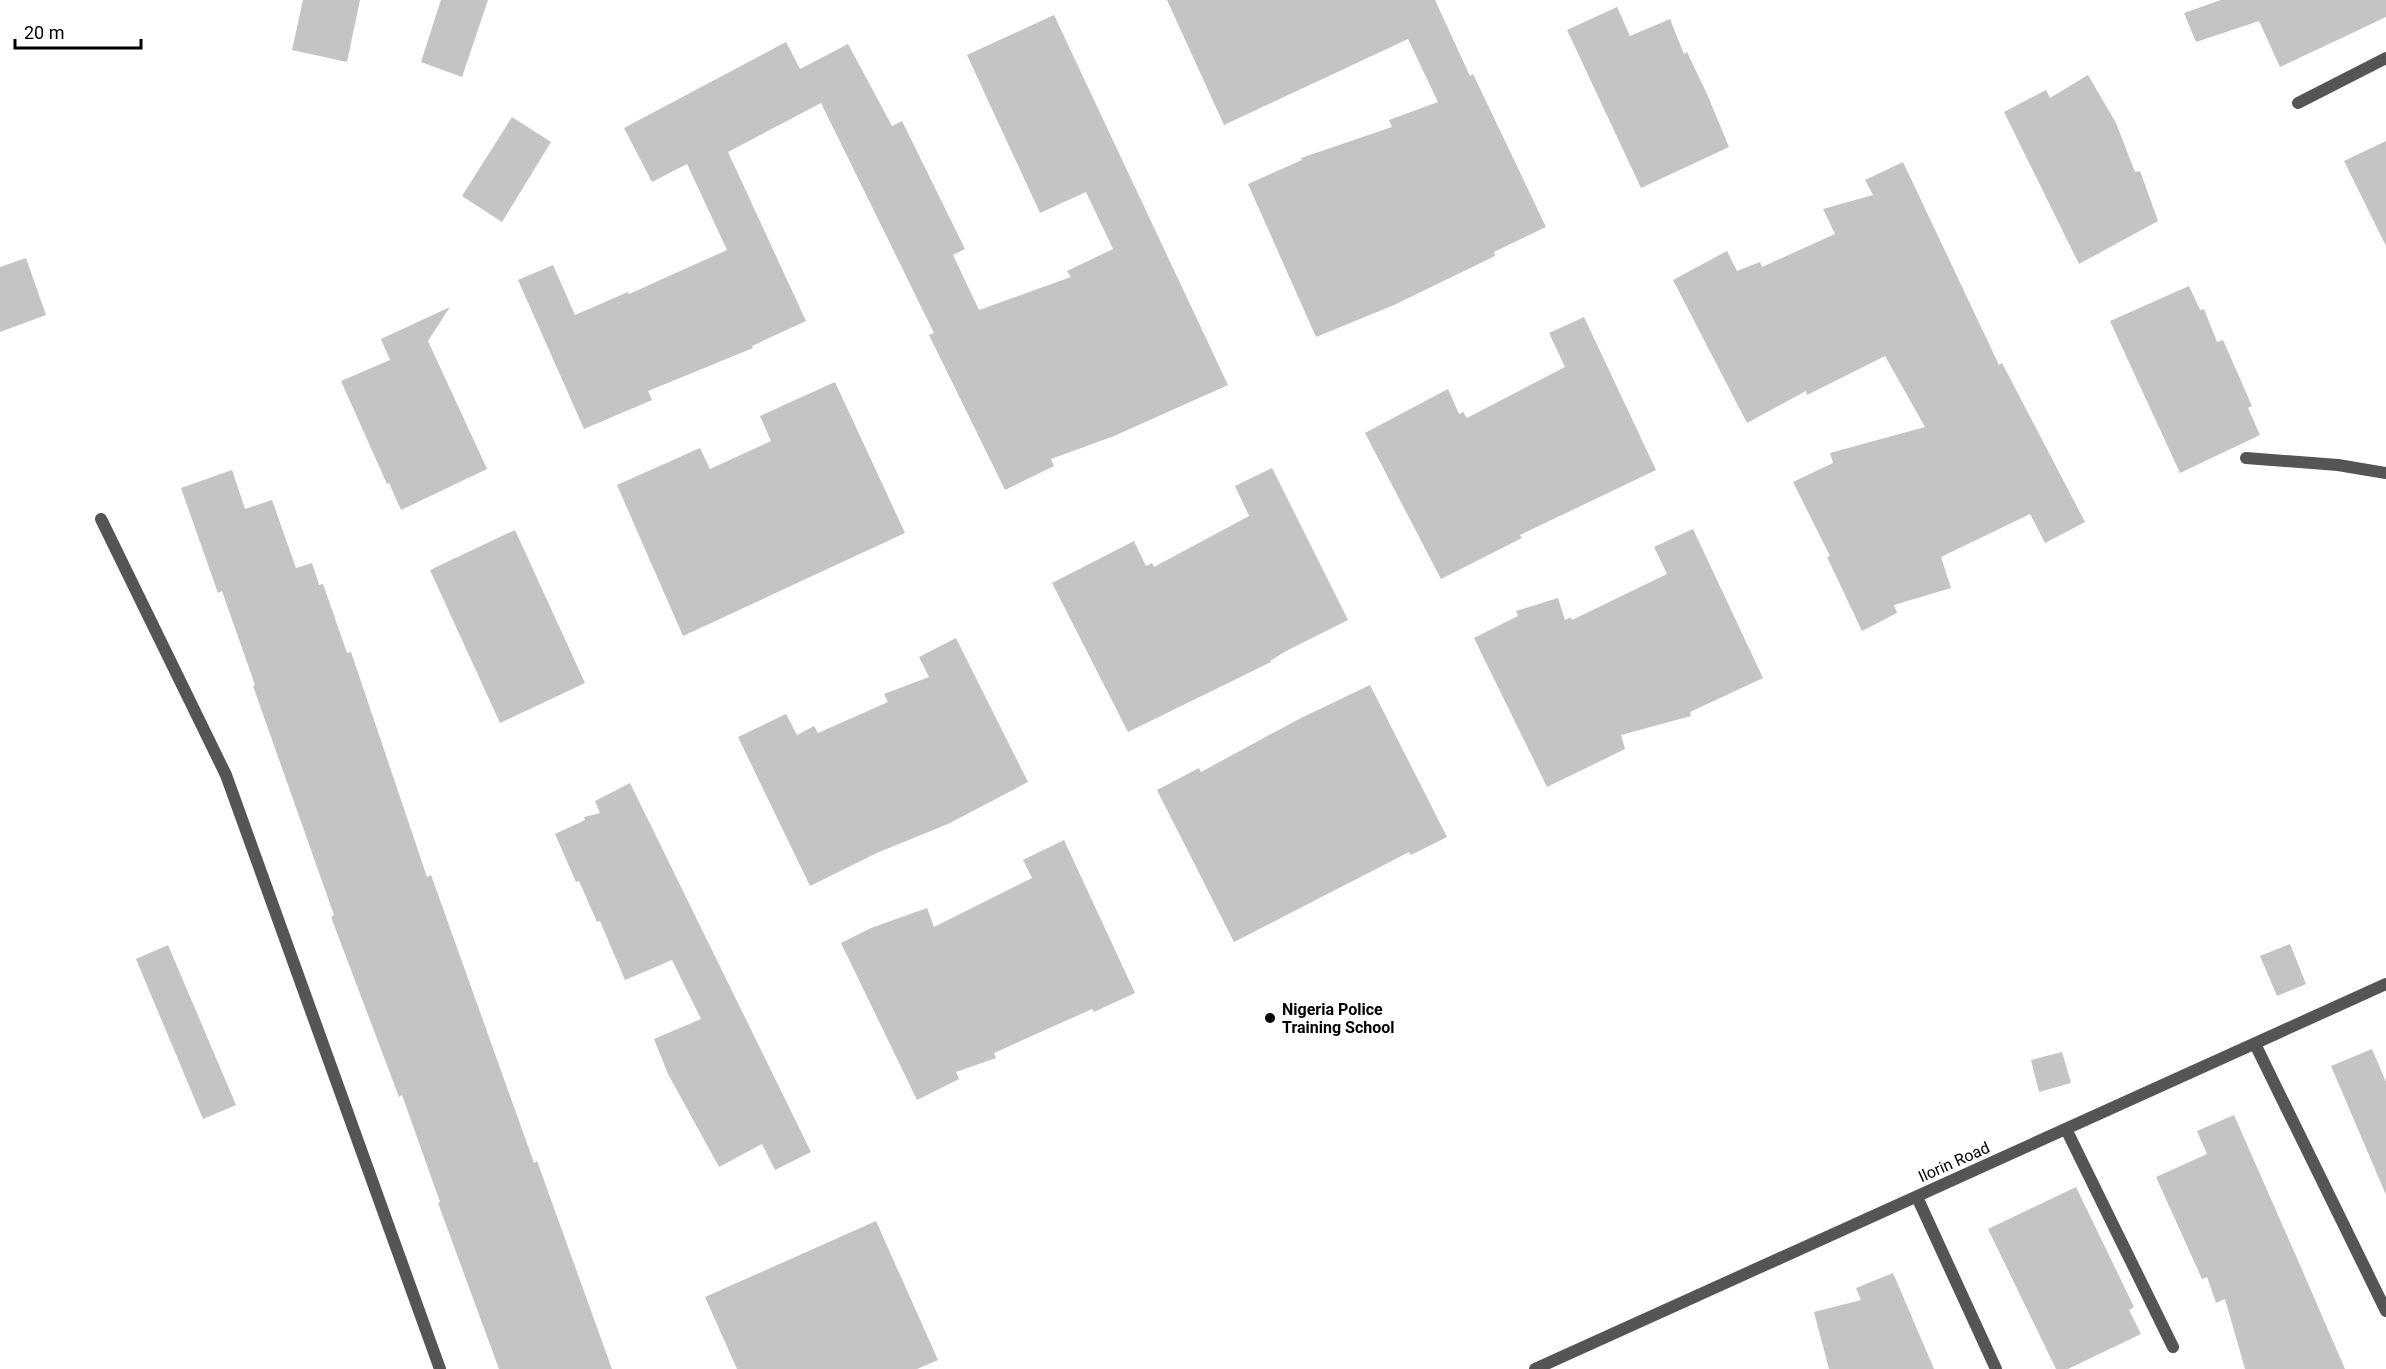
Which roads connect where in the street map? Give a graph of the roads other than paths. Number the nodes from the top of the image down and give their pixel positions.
1 (2386, 58) edge
2 (2298, 102) dead end
3 (2246, 458) dead end
4 (2386, 473) edge
5 (101, 519) dead end
6 (2386, 984) edge
7 (2255, 1044) junction
8 (2066, 1129) junction
9 (1917, 1197) junction
10 (2386, 1311) edge
11 (2173, 1347) dead end
12 (440, 1369) edge
13 (1535, 1369) edge
14 (1996, 1369) edge

1 - 2 street
3 - 4 street
5 - 12 street
6 - 7 street, Ilorin Road
7 - 8 street, Ilorin Road
7 - 10 street
8 - 9 street, Ilorin Road
8 - 11 street
9 - 13 street, Ilorin Road
9 - 14 street

